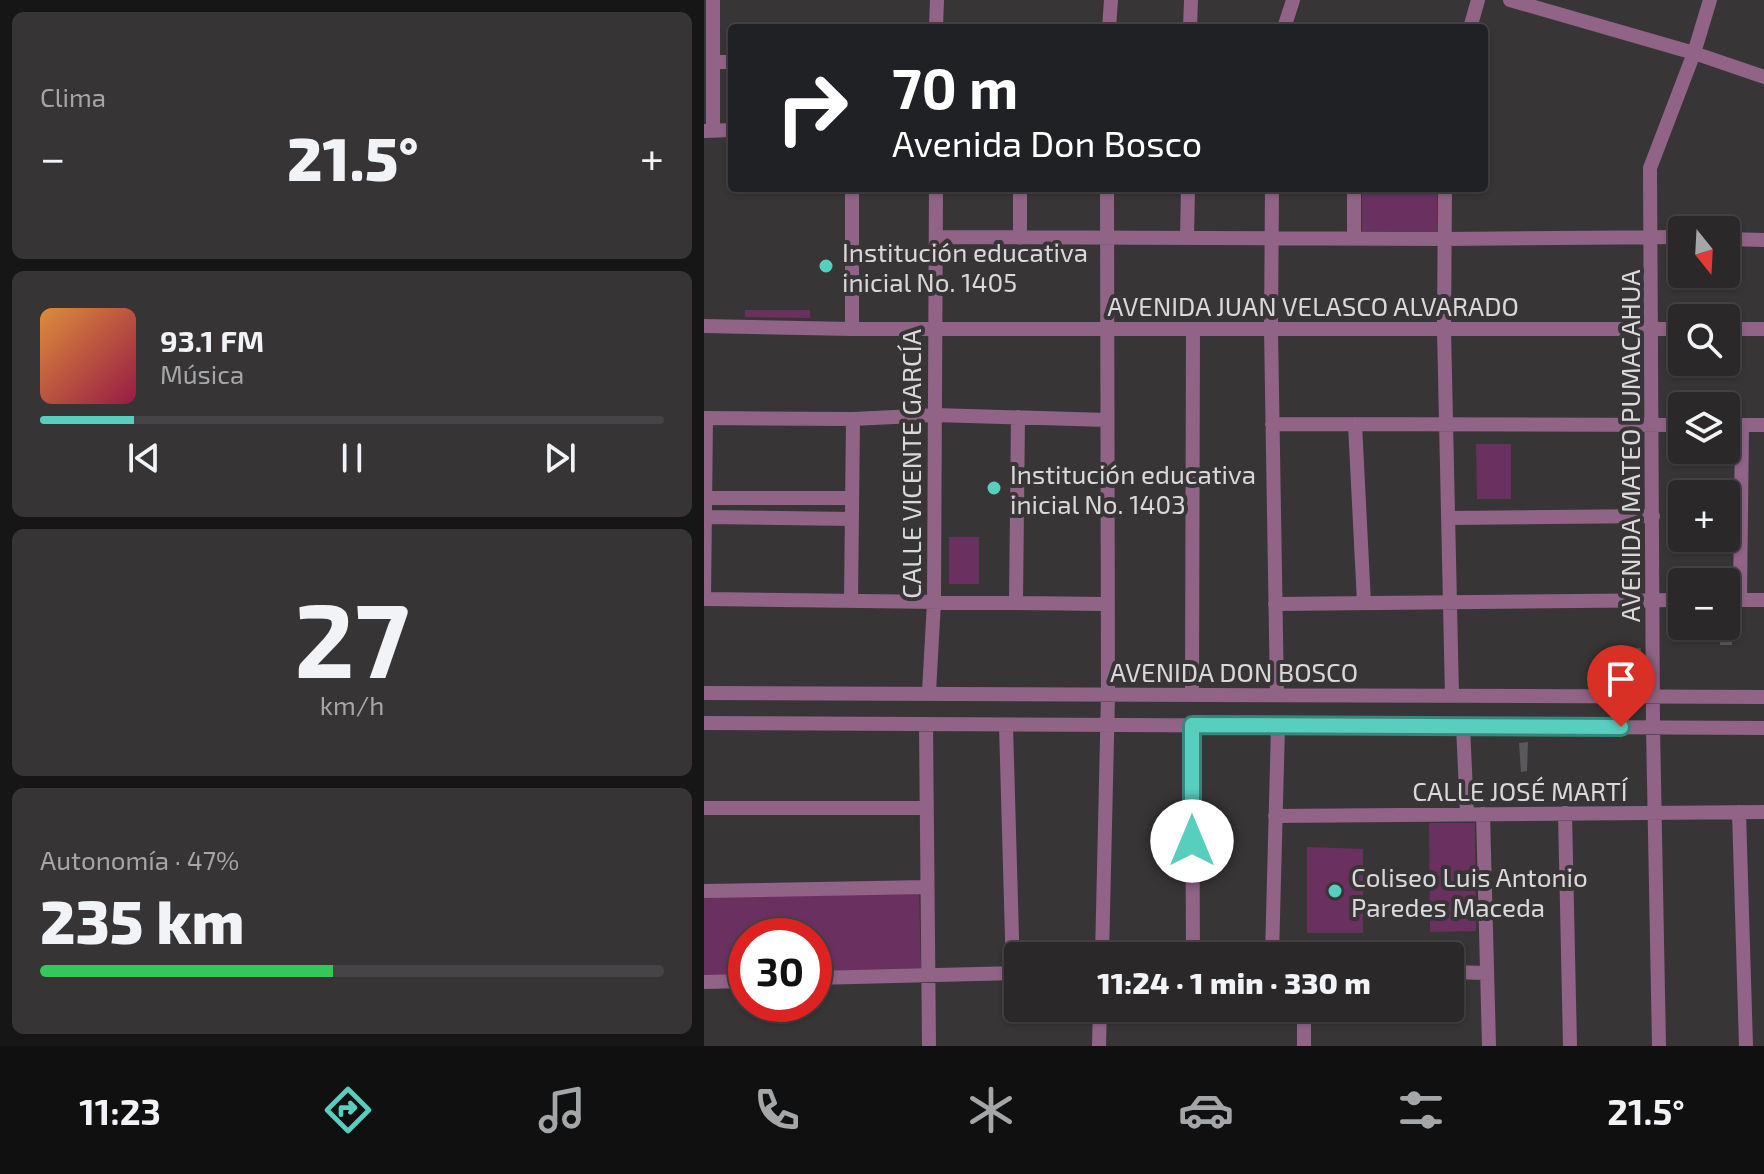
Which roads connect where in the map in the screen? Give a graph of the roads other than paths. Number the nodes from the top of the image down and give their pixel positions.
1 (713, 0) edge
2 (937, 0) edge
3 (1111, 0) edge
4 (1191, 0) edge
5 (1293, 0) edge
6 (1478, 0) edge
7 (1510, 0) edge
8 (1710, 0) edge
9 (936, 24) edge
10 (1109, 24) edge
11 (1190, 24) edge
12 (1285, 24) edge
13 (1471, 24) edge
14 (1694, 53) junction
15 (714, 62) junction
16 (728, 62) edge
17 (1764, 77) edge
18 (709, 131) edge
19 (852, 192) edge
20 (936, 192) edge
21 (1020, 192) edge
22 (1107, 192) edge
23 (1188, 192) edge
24 (1272, 192) edge
25 (1354, 192) edge
26 (1445, 192) edge
27 (1651, 236) junction
28 (936, 237) junction
29 (1668, 237) edge
30 (1020, 238) junction
31 (1107, 238) junction
32 (1187, 238) junction
33 (1354, 238) junction
34 (1272, 239) junction
35 (1445, 239) junction
36 (1740, 239) edge
37 (1764, 240) edge
38 (704, 326) edge
39 (852, 329) junction
40 (935, 329) junction
41 (1107, 329) junction
42 (1193, 329) junction
43 (1271, 329) junction
44 (1444, 329) junction
45 (1653, 329) junction
46 (1668, 329) edge
47 (1740, 329) edge
48 (1764, 329) edge
49 (935, 415) junction
50 (1018, 417) junction
51 (705, 418) edge
52 (853, 419) junction
53 (1106, 420) junction
54 (1272, 424) junction
55 (1355, 424) junction
56 (1446, 424) junction
57 (1653, 424) junction
58 (1668, 425) edge
59 (1742, 425) joint
60 (1764, 425) edge
61 (705, 498) edge
62 (852, 498) junction
63 (1653, 516) junction
64 (705, 517) edge
65 (1448, 518) junction
66 (852, 519) junction
67 (1735, 568) edge
68 (704, 599) edge
69 (1654, 600) junction
70 (1668, 600) edge
71 (1740, 600) edge
72 (1764, 600) edge
73 (851, 601) junction
74 (934, 602) junction
75 (1016, 602) junction
76 (1450, 602) junction
77 (1364, 603) junction
78 (1106, 604) junction
79 (1275, 604) junction
80 (929, 692) junction
81 (704, 693) edge
82 (1108, 695) junction
83 (1192, 695) junction
84 (1277, 695) junction
85 (1452, 696) junction
86 (1654, 697) junction
87 (1764, 697) edge
88 (704, 723) edge
89 (926, 725) junction
90 (1006, 725) junction
91 (1106, 725) junction
92 (1192, 725) junction
93 (1278, 726) junction
94 (1463, 726) junction
95 (1653, 727) junction
96 (1764, 728) edge
97 (704, 808) edge
98 (926, 808) junction
99 (1739, 812) junction
100 (1764, 812) edge
101 (1565, 813) junction
102 (1656, 813) junction
103 (1467, 814) junction
104 (1483, 814) junction
105 (1275, 816) junction
106 (927, 887) junction
107 (704, 891) edge
108 (1015, 942) edge
109 (1102, 942) edge
110 (1193, 942) edge
111 (1272, 942) edge
112 (1464, 972) edge
113 (1004, 973) edge
114 (1486, 973) junction
115 (928, 974) junction
116 (832, 977) edge
117 (728, 981) edge
118 (704, 982) edge
119 (1100, 1022) edge
120 (1304, 1022) edge
121 (929, 1046) edge
122 (1099, 1046) edge
123 (1304, 1046) edge
124 (1489, 1046) edge
125 (1570, 1046) edge
126 (1659, 1046) edge
127 (1746, 1046) edge

1 - 15 street
2 - 9 street
3 - 10 street
4 - 11 street
5 - 12 street
6 - 13 street
7 - 14 street
8 - 14 street, AVENIDA MATEO PUMACAHUA
14 - 17 street
14 - 27 street, AVENIDA MATEO PUMACAHUA
15 - 16 street
15 - 18 street
19 - 39 street
20 - 28 street, CALLE VICENTE GARCÍA
21 - 30 street
22 - 31 street
23 - 32 street
24 - 34 street
25 - 33 street
26 - 35 street
27 - 29 street
27 - 35 street
27 - 45 street, AVENIDA MATEO PUMACAHUA
28 - 30 street
28 - 40 street, CALLE VICENTE GARCÍA
30 - 31 street
31 - 32 street
31 - 41 street
32 - 34 street
33 - 34 street
33 - 35 street
34 - 43 street
35 - 44 street
36 - 37 street
38 - 39 street, AVENIDA JUAN VELASCO ALVARADO
39 - 40 street, AVENIDA JUAN VELASCO ALVARADO
40 - 41 street, AVENIDA JUAN VELASCO ALVARADO
40 - 49 street, CALLE VICENTE GARCÍA
41 - 42 street, AVENIDA JUAN VELASCO ALVARADO
41 - 53 street
42 - 43 street, AVENIDA JUAN VELASCO ALVARADO
42 - 83 street
43 - 44 street, AVENIDA JUAN VELASCO ALVARADO
43 - 54 street
44 - 45 street, AVENIDA JUAN VELASCO ALVARADO
44 - 56 street
45 - 46 street, AVENIDA JUAN VELASCO ALVARADO
45 - 57 street, AVENIDA MATEO PUMACAHUA
47 - 48 street
49 - 50 street
49 - 52 street
49 - 74 street, CALLE VICENTE GARCÍA
50 - 53 street
50 - 75 street
51 - 52 street
51 - 61 street
52 - 62 street
53 - 78 street
54 - 55 street
54 - 79 street
55 - 56 street
55 - 77 street
56 - 57 street
56 - 65 street
57 - 58 street
57 - 63 street, AVENIDA MATEO PUMACAHUA
59 - 60 street
59 - 67 street
61 - 62 street
61 - 64 street
62 - 66 street
63 - 65 street
63 - 69 street, AVENIDA MATEO PUMACAHUA
64 - 66 street
64 - 68 street
65 - 76 street
66 - 73 street
68 - 73 street
69 - 70 street
69 - 76 street
69 - 86 street, AVENIDA MATEO PUMACAHUA
71 - 72 street
73 - 74 street
74 - 75 street
74 - 80 street, CALLE VICENTE GARCÍA
75 - 78 street
76 - 77 street
76 - 85 street
77 - 79 street
78 - 82 street
79 - 84 street
80 - 81 street, AVENIDA DON BOSCO
80 - 82 street, AVENIDA DON BOSCO
82 - 83 street, AVENIDA DON BOSCO
82 - 91 street
83 - 84 street, AVENIDA DON BOSCO
84 - 85 street, AVENIDA DON BOSCO
85 - 86 street, AVENIDA DON BOSCO
86 - 87 street, AVENIDA DON BOSCO
86 - 95 street, AVENIDA MATEO PUMACAHUA
88 - 89 street, AVENIDA DON BOSCO
89 - 90 street, AVENIDA DON BOSCO
89 - 98 street
90 - 91 street, AVENIDA DON BOSCO
90 - 108 street
91 - 92 street, AVENIDA DON BOSCO
91 - 109 street
92 - 93 street, AVENIDA DON BOSCO
92 - 110 street
93 - 94 street, AVENIDA DON BOSCO
93 - 105 street
94 - 95 street, AVENIDA DON BOSCO
94 - 103 street
95 - 96 street, AVENIDA DON BOSCO
95 - 102 street, AVENIDA MATEO PUMACAHUA
97 - 98 street
98 - 106 street
99 - 100 street, CALLE JOSÉ MARTÍ
99 - 102 street, CALLE JOSÉ MARTÍ
99 - 127 street
101 - 102 street, CALLE JOSÉ MARTÍ
101 - 104 street, CALLE JOSÉ MARTÍ
101 - 125 street
102 - 126 street, AVENIDA MATEO PUMACAHUA
103 - 104 street, CALLE JOSÉ MARTÍ
103 - 105 street, CALLE JOSÉ MARTÍ
104 - 114 street
105 - 111 street
106 - 107 street
106 - 115 street
112 - 114 street
113 - 115 street
114 - 124 street
115 - 116 street
115 - 121 street
117 - 118 street
119 - 122 street
120 - 123 street

